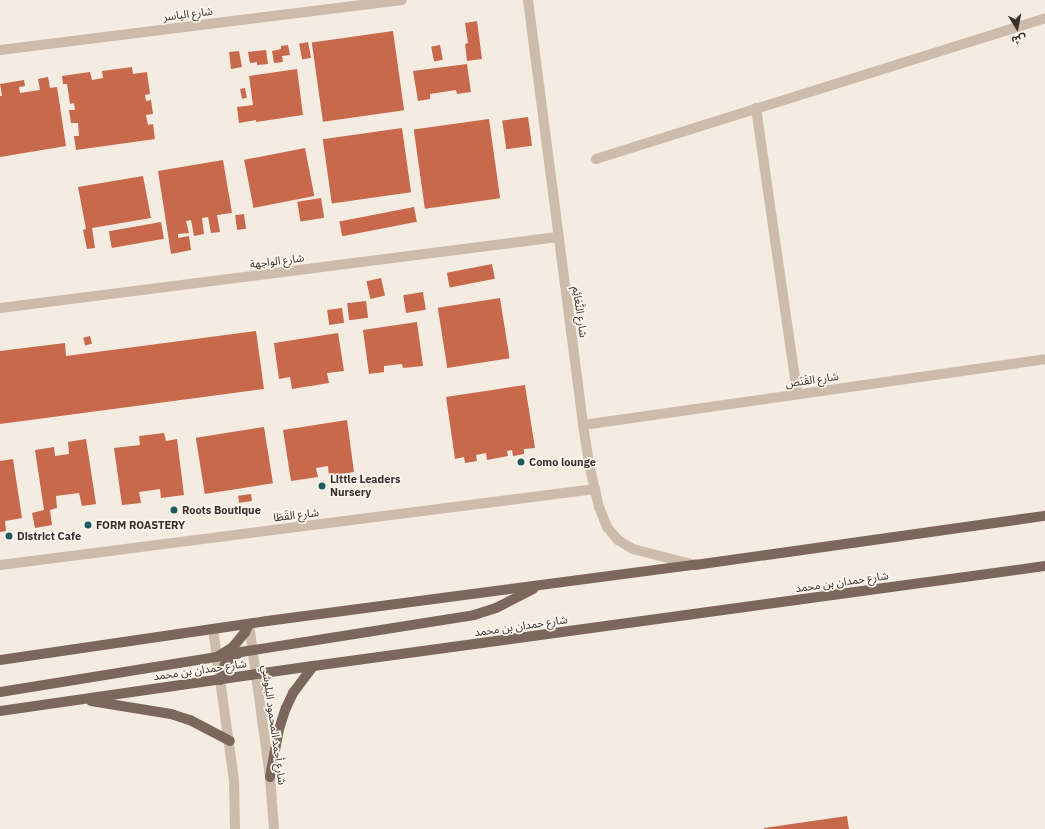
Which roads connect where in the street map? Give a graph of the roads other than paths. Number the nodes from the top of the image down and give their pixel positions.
1 (399, 0) edge
2 (528, 0) edge
3 (1045, 18) edge
4 (0, 50) edge
5 (756, 108) junction
6 (596, 159) dead end
7 (558, 237) junction
8 (0, 308) edge
9 (1045, 359) edge
10 (797, 394) junction
11 (583, 424) junction
12 (595, 489) junction
13 (1045, 516) edge
14 (0, 565) edge
15 (695, 565) junction
16 (1045, 566) edge
17 (537, 586) junction
18 (249, 624) junction
19 (213, 629) junction
20 (252, 649) junction
21 (216, 657) junction
22 (0, 660) edge
23 (313, 666) junction
24 (256, 675) junction
25 (220, 680) junction
26 (0, 692) edge
27 (81, 699) junction
28 (0, 711) edge
29 (230, 741) junction
30 (270, 777) junction
31 (235, 829) edge
32 (274, 829) edge

1 - 4 street, شارع الياسر
2 - 7 street, شارع النَّعَائِم
3 - 5 street
5 - 6 street
5 - 10 street
7 - 8 street, شارع الواجهة
7 - 11 street, شارع النَّعَائِم
9 - 10 street, شارع القَنَص
10 - 11 street, شارع القَنَص
11 - 12 street, شارع النَّعَائِم
12 - 14 street, شارع القَطَا
12 - 15 street, شارع النَّعَائِم
13 - 15 main road
15 - 17 main road
16 - 23 main road, شارع حمدان بن محمد
17 - 18 main road
17 - 20 main road
18 - 19 main road
18 - 20 street, شارع أحمد المحمود البلوشي
18 - 21 main road
19 - 21 street
19 - 22 main road
20 - 24 street, شارع أحمد المحمود البلوشي
20 - 25 main road
21 - 25 street
21 - 26 main road
23 - 24 main road, شارع حمدان بن محمد
23 - 30 main road
24 - 25 main road, شارع حمدان بن محمد
24 - 30 street, شارع أحمد المحمود البلوشي
25 - 27 main road, شارع حمدان بن محمد
25 - 29 street
27 - 28 main road, شارع حمدان بن محمد
27 - 29 main road
29 - 31 street
30 - 32 street, شارع أحمد المحمود البلوشي

